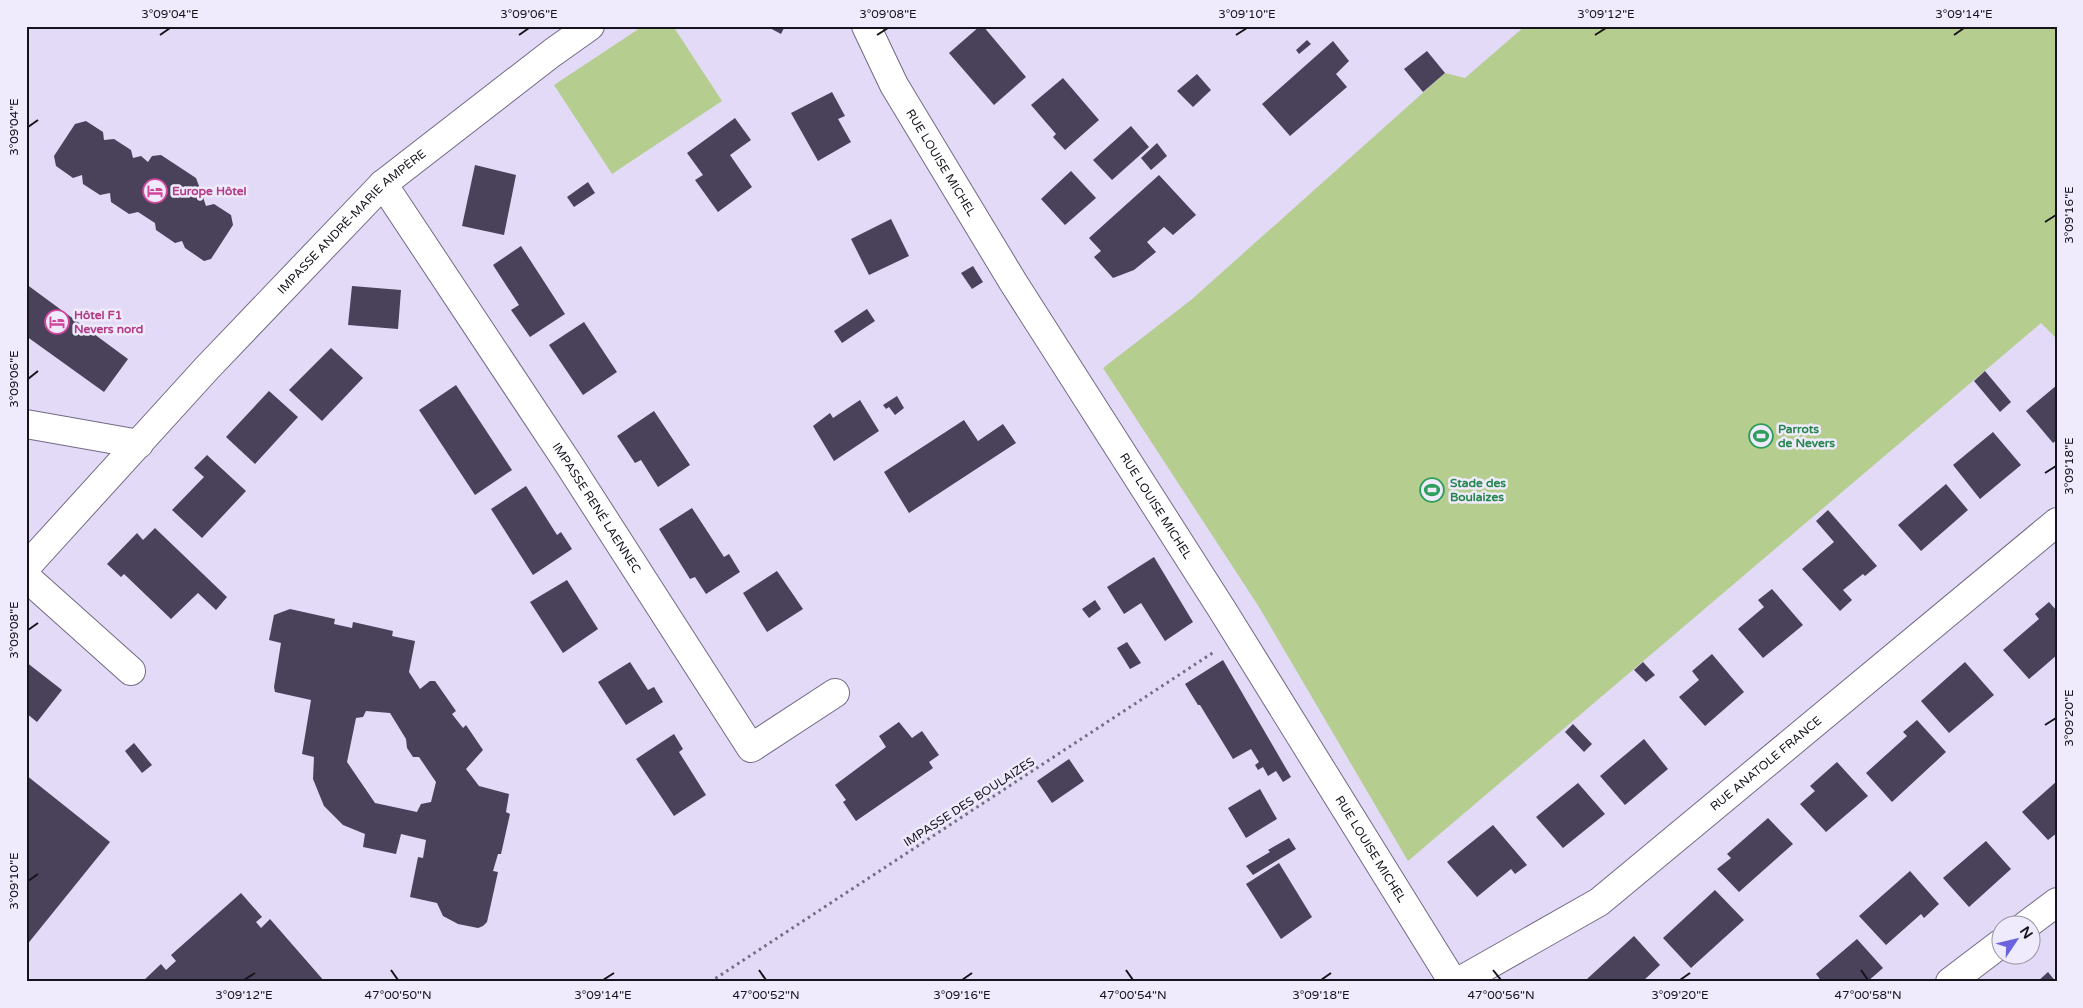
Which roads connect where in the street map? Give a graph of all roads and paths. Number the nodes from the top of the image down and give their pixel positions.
1 (590, 26) edge
2 (866, 26) edge
3 (383, 184) junction
4 (26, 424) edge
5 (139, 444) junction
6 (2057, 522) edge
7 (26, 566) edge
8 (26, 577) edge
9 (1238, 637) junction
10 (131, 671) dead end
11 (836, 693) dead end
12 (2057, 902) edge
13 (2038, 916) edge
14 (1990, 952) edge
15 (710, 982) edge
16 (1453, 982) edge
17 (1458, 982) edge
18 (1950, 982) edge

1 - 3 street, IMPASSE ANDRÉ-MARIE AMPÈRE
2 - 9 street, RUE LOUISE MICHEL
3 - 5 street, IMPASSE ANDRÉ-MARIE AMPÈRE
3 - 11 street, IMPASSE RENÉ LAENNEC
4 - 5 street
5 - 7 street, IMPASSE ANDRÉ-MARIE AMPÈRE
6 - 17 street, RUE ANATOLE FRANCE
8 - 10 street
9 - 15 path, IMPASSE DES BOULAIZES
9 - 16 street, RUE LOUISE MICHEL
12 - 13 street
14 - 18 street

